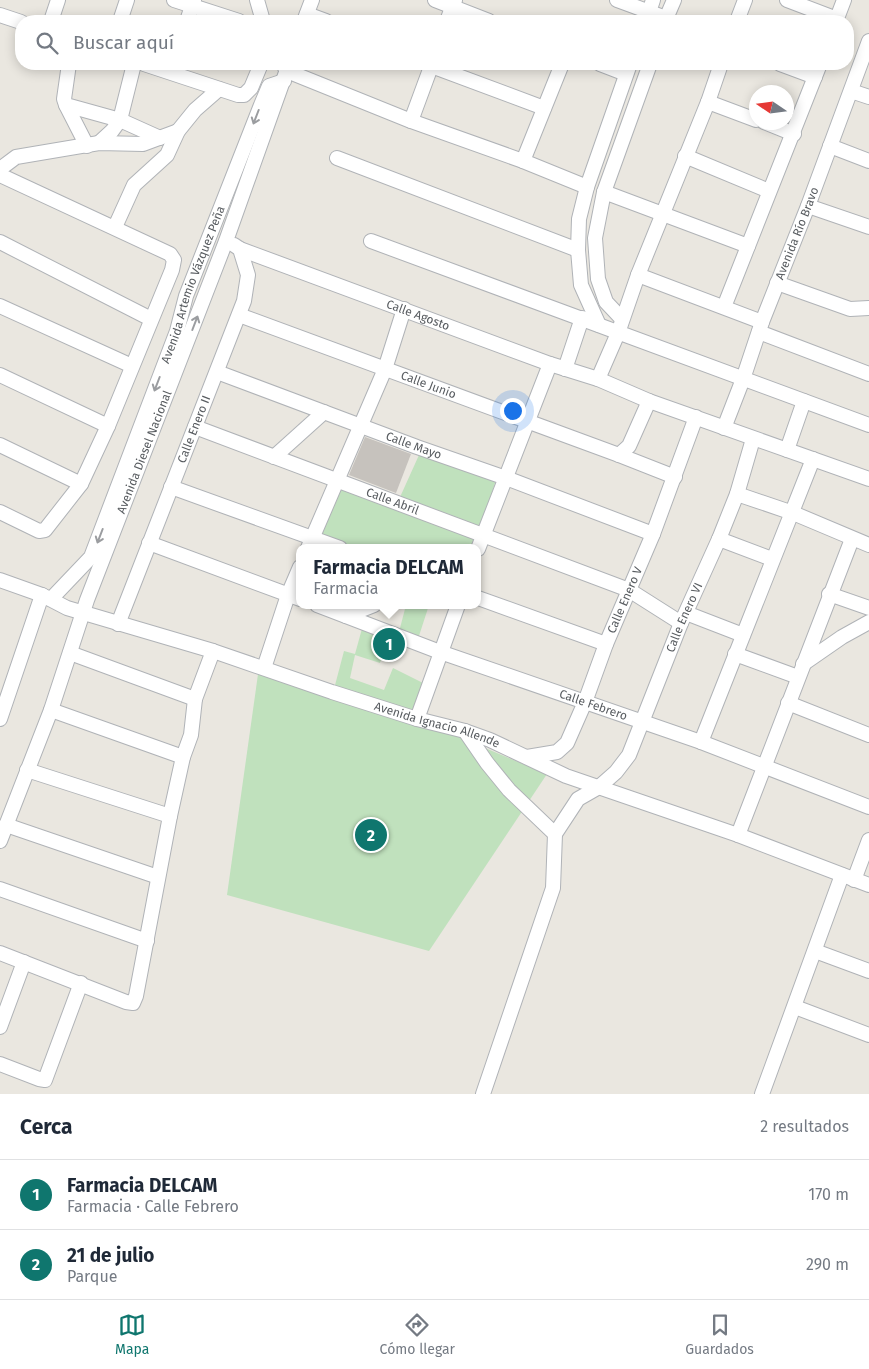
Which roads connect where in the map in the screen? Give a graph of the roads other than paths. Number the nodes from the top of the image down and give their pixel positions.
1 (58, 0) edge
2 (126, 0) edge
3 (174, 0) edge
4 (257, 0) edge
5 (435, 0) edge
6 (617, 0) edge
7 (674, 0) edge
8 (745, 0) edge
9 (787, 0) edge
10 (844, 0) edge
11 (193, 3) edge
12 (454, 3) edge
13 (649, 11) edge
14 (0, 15) edge
15 (53, 15) edge
16 (122, 15) edge
17 (189, 15) edge
18 (224, 15) edge
19 (261, 15) edge
20 (449, 15) edge
21 (478, 15) edge
22 (668, 15) edge
23 (739, 15) edge
24 (824, 15) edge
25 (839, 15) edge
26 (15, 20) edge
27 (869, 41) edge
28 (68, 70) edge
29 (132, 70) edge
30 (176, 70) edge
31 (259, 70) edge
32 (286, 70) edge
33 (428, 70) edge
34 (446, 70) edge
35 (560, 70) edge
36 (628, 70) edge
37 (648, 70) edge
38 (719, 70) edge
39 (795, 70) edge
40 (818, 70) edge
41 (815, 78) junction
42 (219, 89) junction
43 (851, 91) junction
44 (869, 97) edge
45 (708, 102) junction
46 (66, 105) junction
47 (544, 108) junction
48 (749, 117) edge
49 (120, 120) junction
50 (411, 121) junction
51 (784, 130) edge
52 (178, 131) junction
53 (794, 134) junction
54 (160, 138) junction
55 (93, 144) junction
56 (830, 146) junction
57 (685, 156) junction
58 (338, 158) dead end
59 (523, 161) junction
60 (869, 161) edge
61 (0, 168) edge
62 (0, 174) edge
63 (587, 187) junction
64 (769, 191) junction
65 (604, 192) junction
66 (808, 206) junction
67 (663, 215) junction
68 (115, 227) junction
69 (869, 227) edge
70 (210, 236) junction
71 (226, 241) junction
72 (371, 241) dead end
73 (0, 242) edge
74 (748, 246) junction
75 (240, 249) junction
76 (578, 250) junction
77 (638, 275) junction
78 (777, 283) junction
79 (0, 306) edge
80 (724, 307) junction
81 (869, 308) edge
82 (404, 309) junction
83 (239, 315) junction
84 (582, 318) junction
85 (151, 319) junction
86 (622, 319) junction
87 (599, 325) junction
88 (760, 327) junction
89 (618, 333) junction
90 (550, 364) junction
91 (132, 366) junction
92 (385, 369) junction
93 (564, 369) junction
94 (217, 372) junction
95 (869, 374) edge
96 (0, 375) edge
97 (598, 379) junction
98 (743, 379) junction
99 (649, 401) junction
100 (804, 401) junction
101 (324, 412) junction
102 (696, 417) junction
103 (528, 422) junction
104 (869, 425) edge
105 (108, 426) junction
106 (360, 426) junction
107 (195, 427) junction
108 (724, 428) junction
109 (754, 439) junction
110 (0, 445) edge
111 (787, 450) junction
112 (619, 455) junction
113 (274, 457) junction
114 (813, 459) junction
115 (675, 477) junction
116 (506, 478) junction
117 (869, 479) edge
118 (338, 480) junction
119 (81, 484) junction
120 (171, 487) junction
121 (736, 494) junction
122 (0, 512) edge
123 (792, 513) junction
124 (483, 534) junction
125 (653, 534) junction
126 (719, 539) junction
127 (852, 539) junction
128 (149, 543) junction
129 (310, 543) edge
130 (480, 544) edge
131 (869, 545) edge
132 (772, 559) junction
133 (0, 580) edge
134 (70, 581) junction
135 (629, 590) junction
136 (829, 594) junction
137 (46, 597) junction
138 (294, 597) edge
139 (481, 599) edge
140 (85, 607) junction
141 (869, 608) edge
142 (328, 609) edge
143 (364, 609) edge
144 (456, 609) edge
145 (346, 616) junction
146 (684, 618) junction
147 (869, 622) edge
148 (118, 624) junction
149 (742, 635) junction
150 (606, 644) junction
151 (213, 651) junction
152 (440, 652) junction
153 (70, 653) junction
154 (735, 654) junction
155 (264, 668) junction
156 (800, 671) junction
157 (195, 699) junction
158 (585, 702) junction
159 (788, 703) junction
160 (1, 710) edge
161 (51, 710) junction
162 (417, 718) junction
163 (643, 721) junction
164 (465, 730) junction
165 (869, 735) edge
166 (701, 742) junction
167 (183, 757) junction
168 (527, 757) junction
169 (763, 766) junction
170 (27, 770) junction
171 (599, 787) junction
172 (867, 809) edge
173 (170, 816) junction
174 (6, 825) junction
175 (555, 834) junction
176 (738, 835) junction
177 (869, 840) edge
178 (0, 841) edge
179 (158, 877) junction
180 (848, 878) junction
181 (869, 885) edge
182 (0, 889) edge
183 (146, 941) junction
184 (815, 951) junction
185 (0, 953) edge
186 (24, 962) junction
187 (869, 971) edge
188 (81, 984) junction
189 (794, 1007) junction
190 (0, 1027) edge
191 (869, 1035) edge
192 (0, 1064) edge
193 (483, 1094) edge
194 (762, 1094) edge

1 - 15 street
2 - 16 street
3 - 11 street
4 - 19 street
5 - 12 street
6 - 13 street
7 - 22 street
8 - 23 street
9 - 24 street
10 - 25 street
11 - 17 street
11 - 18 street
12 - 20 street
12 - 21 street
14 - 26 street
27 - 43 street, Avenida Río Bravo
28 - 46 street
29 - 49 street
30 - 42 street
31 - 42 street
32 - 50 street
32 -> 70 street, Avenida Artemio Vázquez Peña
32 - 71 street, Avenida Diesel Nacional
33 - 50 street
34 - 47 street
35 - 47 street
36 - 63 street
37 - 65 street
38 - 45 street
39 - 41 street
40 - 41 street
41 - 53 street
42 - 52 street
43 - 44 street
43 - 56 street, Avenida Río Bravo
45 - 48 street
45 - 57 street
46 - 49 street
46 - 55 street
47 - 59 street
49 - 54 street
49 - 55 street
50 - 59 street
51 - 53 street
52 - 54 street
52 - 68 street
53 - 64 street
54 - 55 street
55 - 61 street
56 - 60 street
56 - 66 street, Avenida Río Bravo
57 - 64 street
57 - 67 street
58 - 76 street
59 - 63 street
62 - 68 street
63 - 76 street
64 - 74 street
65 - 67 street
65 - 86 street
66 - 69 street
66 - 78 street, Avenida Río Bravo
67 - 74 street
67 - 77 street
68 - 85 street
70 - 71 street
70 -> 134 street, Avenida Artemio Vázquez Peña
71 - 75 street
140 -> 71 street, Avenida Diesel Nacional
72 - 84 street
73 - 85 street
74 - 80 street
75 - 82 street, Calle Agosto
75 - 83 street, Calle Enero II
76 - 87 street
77 - 80 street
77 - 86 street
78 - 81 street
78 - 88 street, Avenida Río Bravo
79 - 91 street
80 - 88 street
82 - 90 street, Calle Agosto
82 - 92 street
83 - 92 street, Calle Junio
83 - 94 street, Calle Enero II
84 - 87 street
84 - 93 street
85 - 91 street
86 - 89 street
87 - 89 street
88 - 95 street
88 - 98 street, Avenida Río Bravo
89 - 97 street
89 - 98 street
90 - 93 street, Calle Agosto
90 - 103 street
91 - 105 street
92 - 103 street, Calle Junio
92 - 106 street
93 - 97 street, Calle Agosto
94 - 101 street, Calle Mayo
94 - 107 street, Calle Enero II
96 - 105 street
97 - 99 street, Calle Agosto
98 - 100 street
98 - 108 street, Avenida Río Bravo
99 - 102 street, Calle Agosto
99 - 112 street
100 - 104 street
100 - 111 street
101 - 106 street, Calle Mayo
101 - 113 street
102 - 108 street, Calle Agosto
102 - 115 street, Calle Enero V
103 - 112 street, Calle Junio
103 - 116 street
105 - 119 street
106 - 116 street, Calle Mayo
106 - 118 street
107 - 113 street, Calle Abril
107 - 120 street, Calle Enero II
108 - 109 street, Calle Agosto
109 - 111 street, Calle Agosto
109 - 121 street, Calle Enero VI
110 - 119 street
111 - 114 street, Calle Agosto
112 - 115 street, Calle Junio
113 - 118 street, Calle Abril
114 - 117 street, Calle Agosto
114 - 123 street
115 - 125 street, Calle Enero V
116 - 124 street
116 - 125 street, Calle Mayo
118 - 124 street, Calle Abril
118 - 129 street
119 - 122 street
120 - 128 street, Calle Enero II
120 - 129 street
121 - 123 street
121 - 126 street, Calle Enero VI
123 - 127 street
123 - 132 street
124 - 130 street
124 - 135 street, Calle Abril
125 - 135 street, Calle Enero V
126 - 132 street
126 - 146 street, Calle Enero VI
127 - 131 street
127 - 136 street
128 - 138 street
128 - 148 street, Calle Enero II
132 - 149 street
133 - 137 street, Avenida Ignacio Allende
134 - 137 street, Avenida Artemio Vázquez Peña
134 - 140 street
135 - 146 street, Calle Abril
135 - 150 street, Calle Enero V
136 - 141 street
136 - 156 street
137 - 140 street, Avenida Ignacio Allende
137 - 160 street, Avenida Artemio Vázquez Peña
138 - 155 street
139 - 150 street
140 - 148 street, Avenida Ignacio Allende
140 - 153 street, Avenida Diesel Nacional
142 - 145 street, Calle Febrero
143 - 145 street
144 - 152 street
145 - 152 street, Calle Febrero
146 - 149 street, Calle Abril
146 - 163 street, Calle Enero VI
147 - 156 street
148 - 151 street, Avenida Ignacio Allende
149 - 154 street
150 - 158 street, Calle Enero V
151 - 155 street, Avenida Ignacio Allende
151 - 157 street
152 - 158 street, Calle Febrero
152 - 162 street
153 - 157 street
153 - 161 street, Avenida Diesel Nacional
154 - 156 street
154 - 166 street
155 - 162 street, Avenida Ignacio Allende
156 - 159 street
157 - 167 street
158 - 163 street, Calle Febrero
158 - 168 street, Calle Enero V
159 - 165 street
159 - 169 street
161 - 167 street
161 - 170 street, Avenida Diesel Nacional
162 - 164 street, Avenida Ignacio Allende
163 - 166 street, Calle Febrero
163 - 171 street, Calle Enero VI
164 - 168 street, Avenida Ignacio Allende
164 - 175 street
166 - 169 street, Calle Febrero
167 - 173 street
168 - 171 street, Avenida Ignacio Allende
169 - 172 street, Calle Febrero
169 - 176 street
170 - 173 street
170 - 174 street, Avenida Diesel Nacional
171 - 175 street, Calle Enero VI
171 - 176 street, Avenida Ignacio Allende
173 - 179 street
174 - 178 street, Avenida Diesel Nacional
174 - 179 street
175 - 193 street
176 - 180 street, Avenida Ignacio Allende
177 - 180 street
179 - 183 street
180 - 181 street, Avenida Ignacio Allende
180 - 184 street
182 - 183 street
183 - 188 street
184 - 187 street
184 - 189 street
185 - 186 street
186 - 188 street
186 - 190 street
188 - 192 street
189 - 191 street
189 - 194 street

